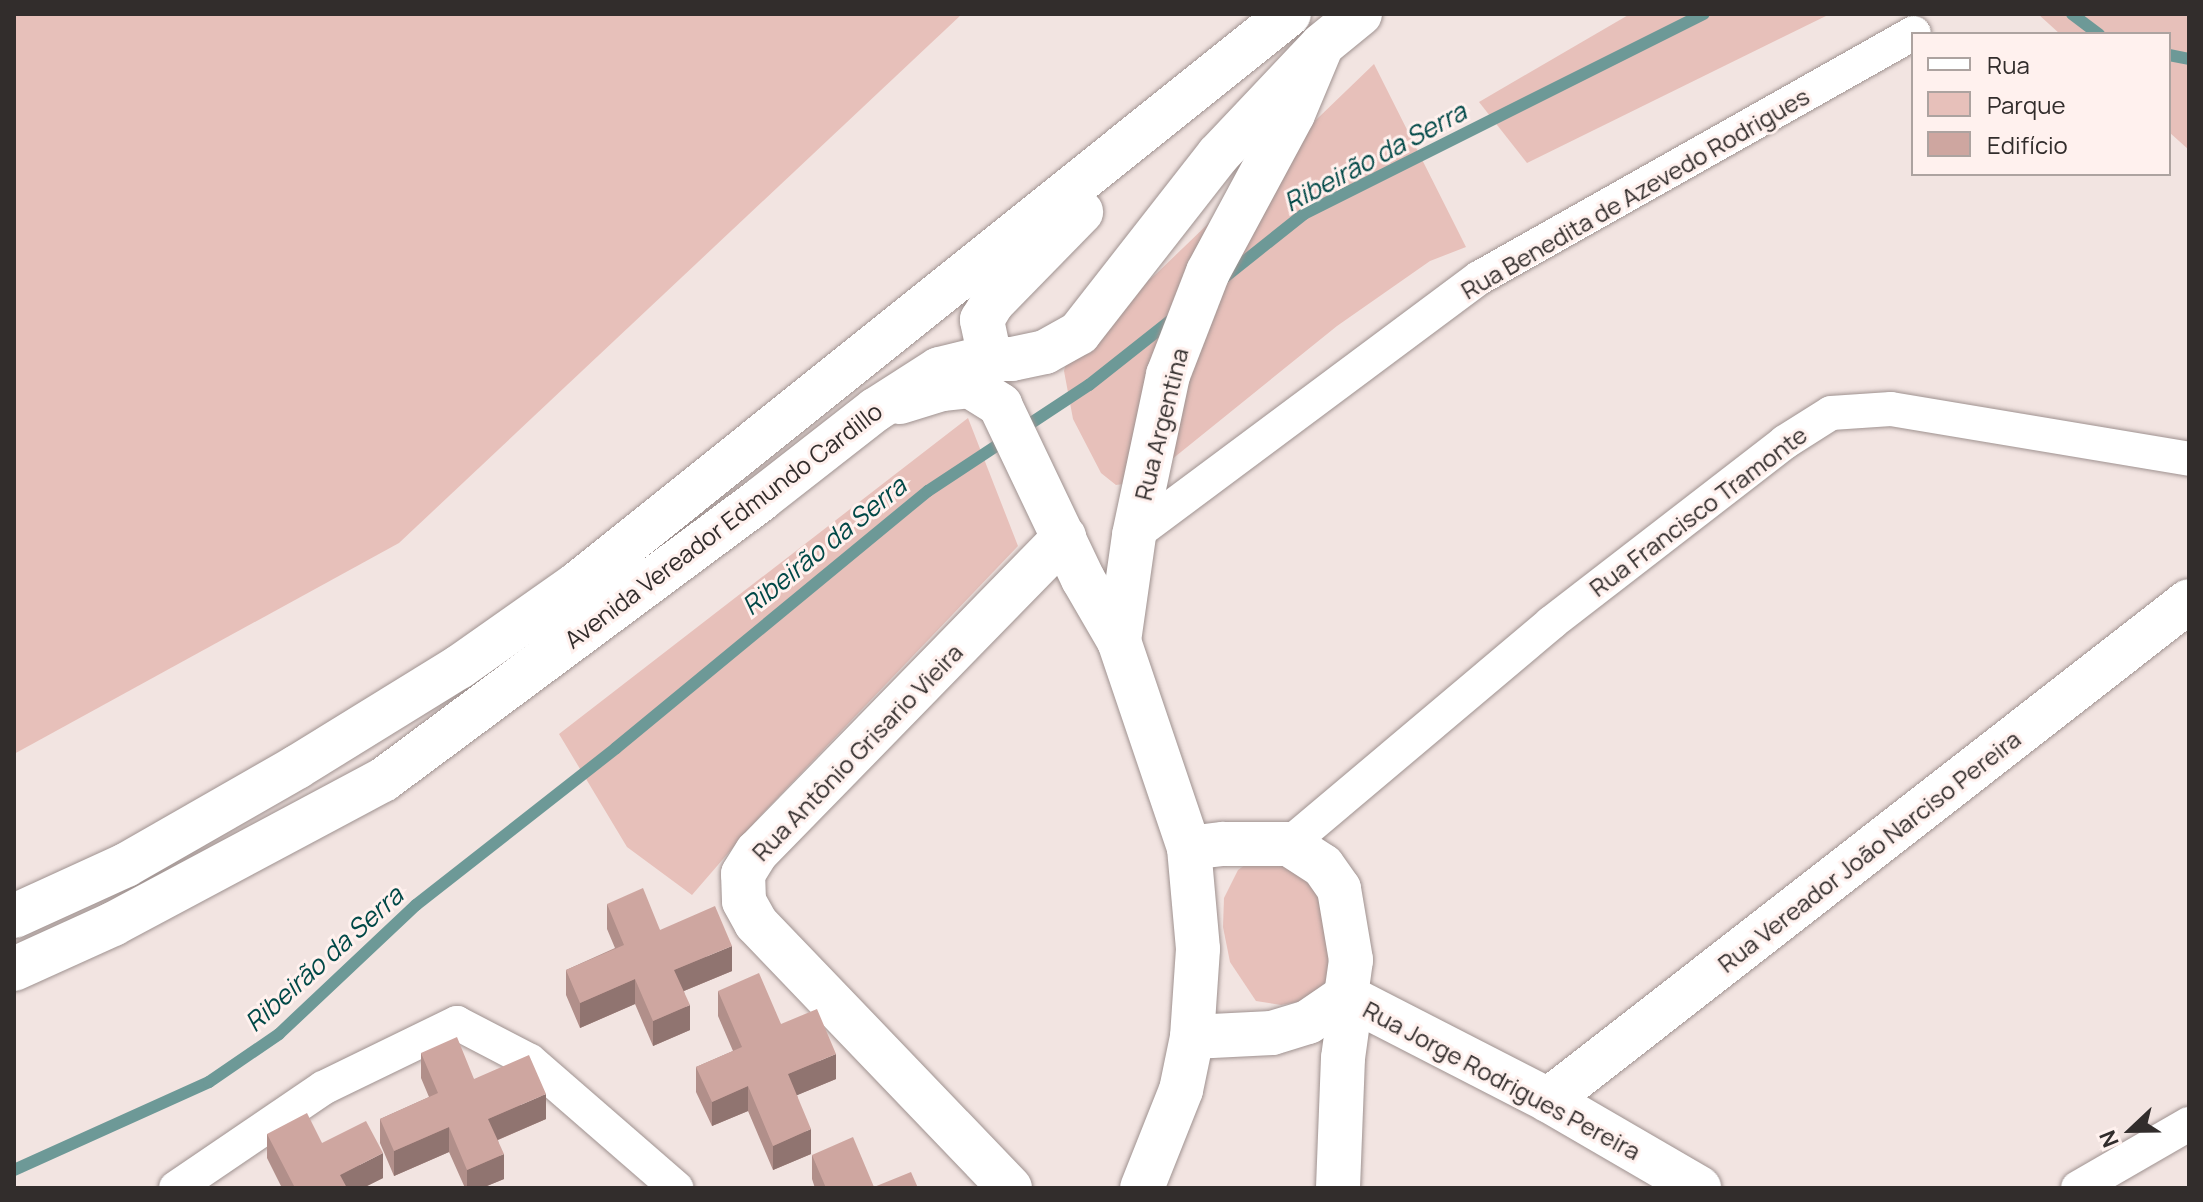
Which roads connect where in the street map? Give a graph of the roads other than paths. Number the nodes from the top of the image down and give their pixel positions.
1 (1289, 14) edge
2 (1360, 14) edge
3 (1911, 35) edge
4 (1322, 45) junction
5 (1242, 54) junction
6 (990, 358) junction
7 (875, 410) junction
8 (2189, 459) edge
9 (1134, 535) junction
10 (1064, 537) junction
11 (2189, 601) edge
12 (1119, 641) junction
13 (1289, 844) junction
14 (1189, 848) junction
15 (14, 916) edge
16 (14, 969) edge
17 (1349, 998) junction
18 (1192, 1037) junction
19 (1548, 1100) junction
20 (2189, 1124) edge
21 (176, 1188) edge
22 (676, 1188) edge
23 (1010, 1188) edge
24 (1142, 1188) edge
25 (1338, 1188) edge
26 (1699, 1188) edge
27 (2078, 1188) edge

1 - 5 street, Avenida Vereador Edmundo Cardillo
2 - 4 street, Avenida Vereador Edmundo Cardillo
3 - 9 street, Rua Benedita de Azevedo Rodrigues
4 - 6 street, Avenida Vereador Edmundo Cardillo
4 - 9 street, Rua Argentina
5 - 6 street
5 - 15 street, Avenida Vereador Edmundo Cardillo
6 - 7 street, Avenida Vereador Edmundo Cardillo
7 - 10 street, Rua Argentina
7 - 16 street, Avenida Vereador Edmundo Cardillo
8 - 13 street, Rua Francisco Tramonte
9 - 12 street, Rua Argentina
10 - 12 street, Rua Argentina
10 - 23 street, Rua Antônio Grisario Vieira
11 - 19 street, Rua Vereador João Narciso Pereira
12 - 14 street, Rua Argentina
13 - 14 street
13 - 17 street, Rua Jorge Rodrigues Pereira
14 - 18 street, Rua Argentina
17 - 18 street, Rua Jorge Rodrigues Pereira
17 - 19 street, Rua Jorge Rodrigues Pereira
17 - 25 street
18 - 24 street, Rua Argentina
19 - 26 street, Rua Jorge Rodrigues Pereira
20 - 27 street
21 - 22 street

